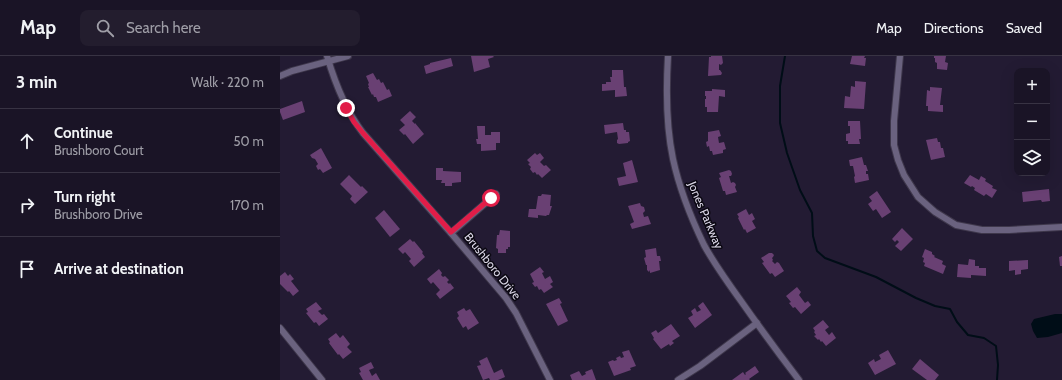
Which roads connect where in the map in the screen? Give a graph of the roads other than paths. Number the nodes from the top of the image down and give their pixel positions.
1 (348, 56) edge
2 (668, 56) edge
3 (900, 56) edge
4 (328, 59) edge
5 (280, 76) edge
6 (496, 194) dead end
7 (1062, 227) edge
8 (451, 232) junction
9 (757, 323) junction
10 (280, 328) edge
11 (322, 380) edge
12 (550, 380) edge
13 (678, 380) edge
14 (799, 380) edge

1 - 4 street
2 - 9 street, Jones Parkway
3 - 7 street
4 - 5 street
4 - 8 street, Brushboro Drive
6 - 8 street
8 - 12 street, Brushboro Drive
9 - 13 street
9 - 14 street, Jones Parkway
10 - 11 street

